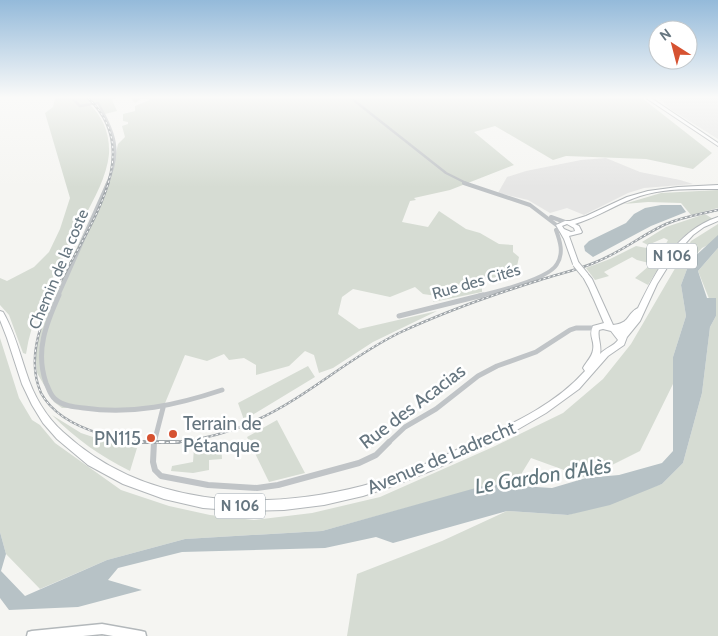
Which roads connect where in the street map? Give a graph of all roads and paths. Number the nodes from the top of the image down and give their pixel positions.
1 (111, 128) edge
2 (388, 128) edge
3 (691, 128) edge
4 (718, 146) edge
5 (718, 187) edge
6 (545, 215) junction
7 (589, 218) junction
8 (718, 219) edge
9 (563, 227) junction
10 (579, 229) junction
11 (574, 235) junction
12 (570, 248) junction
13 (642, 308) junction
14 (601, 312) junction
15 (0, 314) edge
16 (399, 316) dead end
17 (612, 328) junction
18 (596, 332) junction
19 (621, 338) junction
20 (616, 347) junction
21 (222, 390) dead end
22 (553, 404) junction
23 (163, 408) junction
24 (32, 636) edge
25 (141, 636) edge

1 - 23 street, Chemin de la coste
2 - 6 street
3 - 4 main road
5 - 7 main road
6 - 9 street
6 - 9 street
7 - 9 main road
7 - 10 main road
8 - 13 main road, N 106
9 - 10 main road
9 - 11 main road
9 - 12 main road
9 - 16 street, Rue des Cités
10 - 11 main road
11 - 12 main road
12 - 14 main road, bridge
13 - 17 main road, N 106
13 - 19 main road, N 106
14 - 17 main road
14 - 18 main road, Avenue de Ladrecht
15 - 22 main road, Avenue de Ladrecht / N 106
17 - 18 main road
17 - 19 main road
18 - 20 main road
18 - 22 main road, Avenue de Ladrecht / N 106
18 - 23 street, Rue des Acacias
19 - 20 main road
20 - 22 main road, Avenue de Ladrecht / N 106
21 - 23 street
24 - 25 main road

